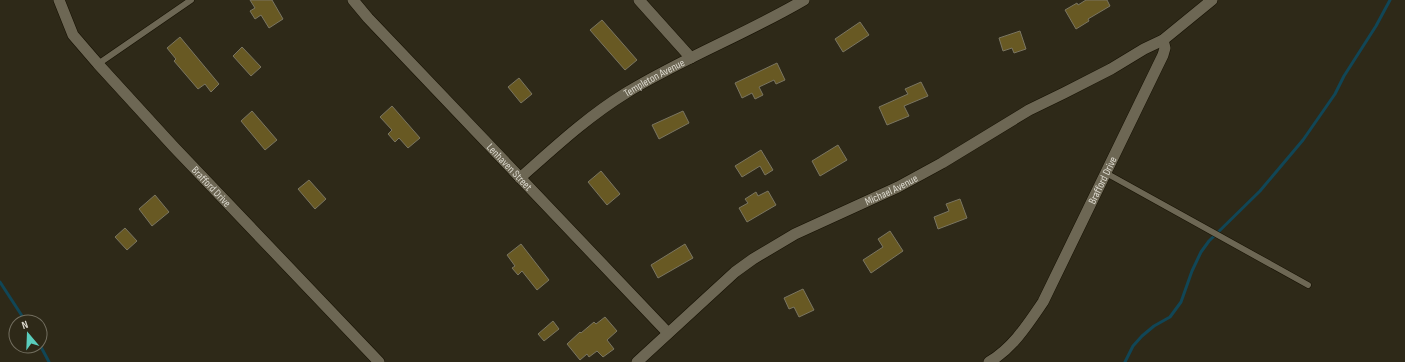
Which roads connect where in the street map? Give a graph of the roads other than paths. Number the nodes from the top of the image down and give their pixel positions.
1 (59, 0) edge
2 (192, 0) edge
3 (353, 0) edge
4 (639, 0) edge
5 (804, 0) edge
6 (1212, 0) edge
7 (1163, 40) junction
8 (691, 58) junction
9 (98, 64) junction
10 (1106, 173) junction
11 (520, 178) junction
12 (1308, 285) dead end
13 (668, 334) junction
14 (380, 362) edge
15 (637, 362) edge
16 (989, 362) edge

1 - 9 street, Brafford Drive
2 - 9 lane
3 - 11 street, Lenhaven Street
4 - 8 street
5 - 8 street, Templeton Avenue
6 - 7 street
7 - 10 street, Brafford Drive
7 - 13 street, Michael Avenue
8 - 11 street, Templeton Avenue
9 - 14 street, Brafford Drive
10 - 12 lane
10 - 16 street, Brafford Drive
11 - 13 street, Lenhaven Street
13 - 15 street, Michael Avenue

